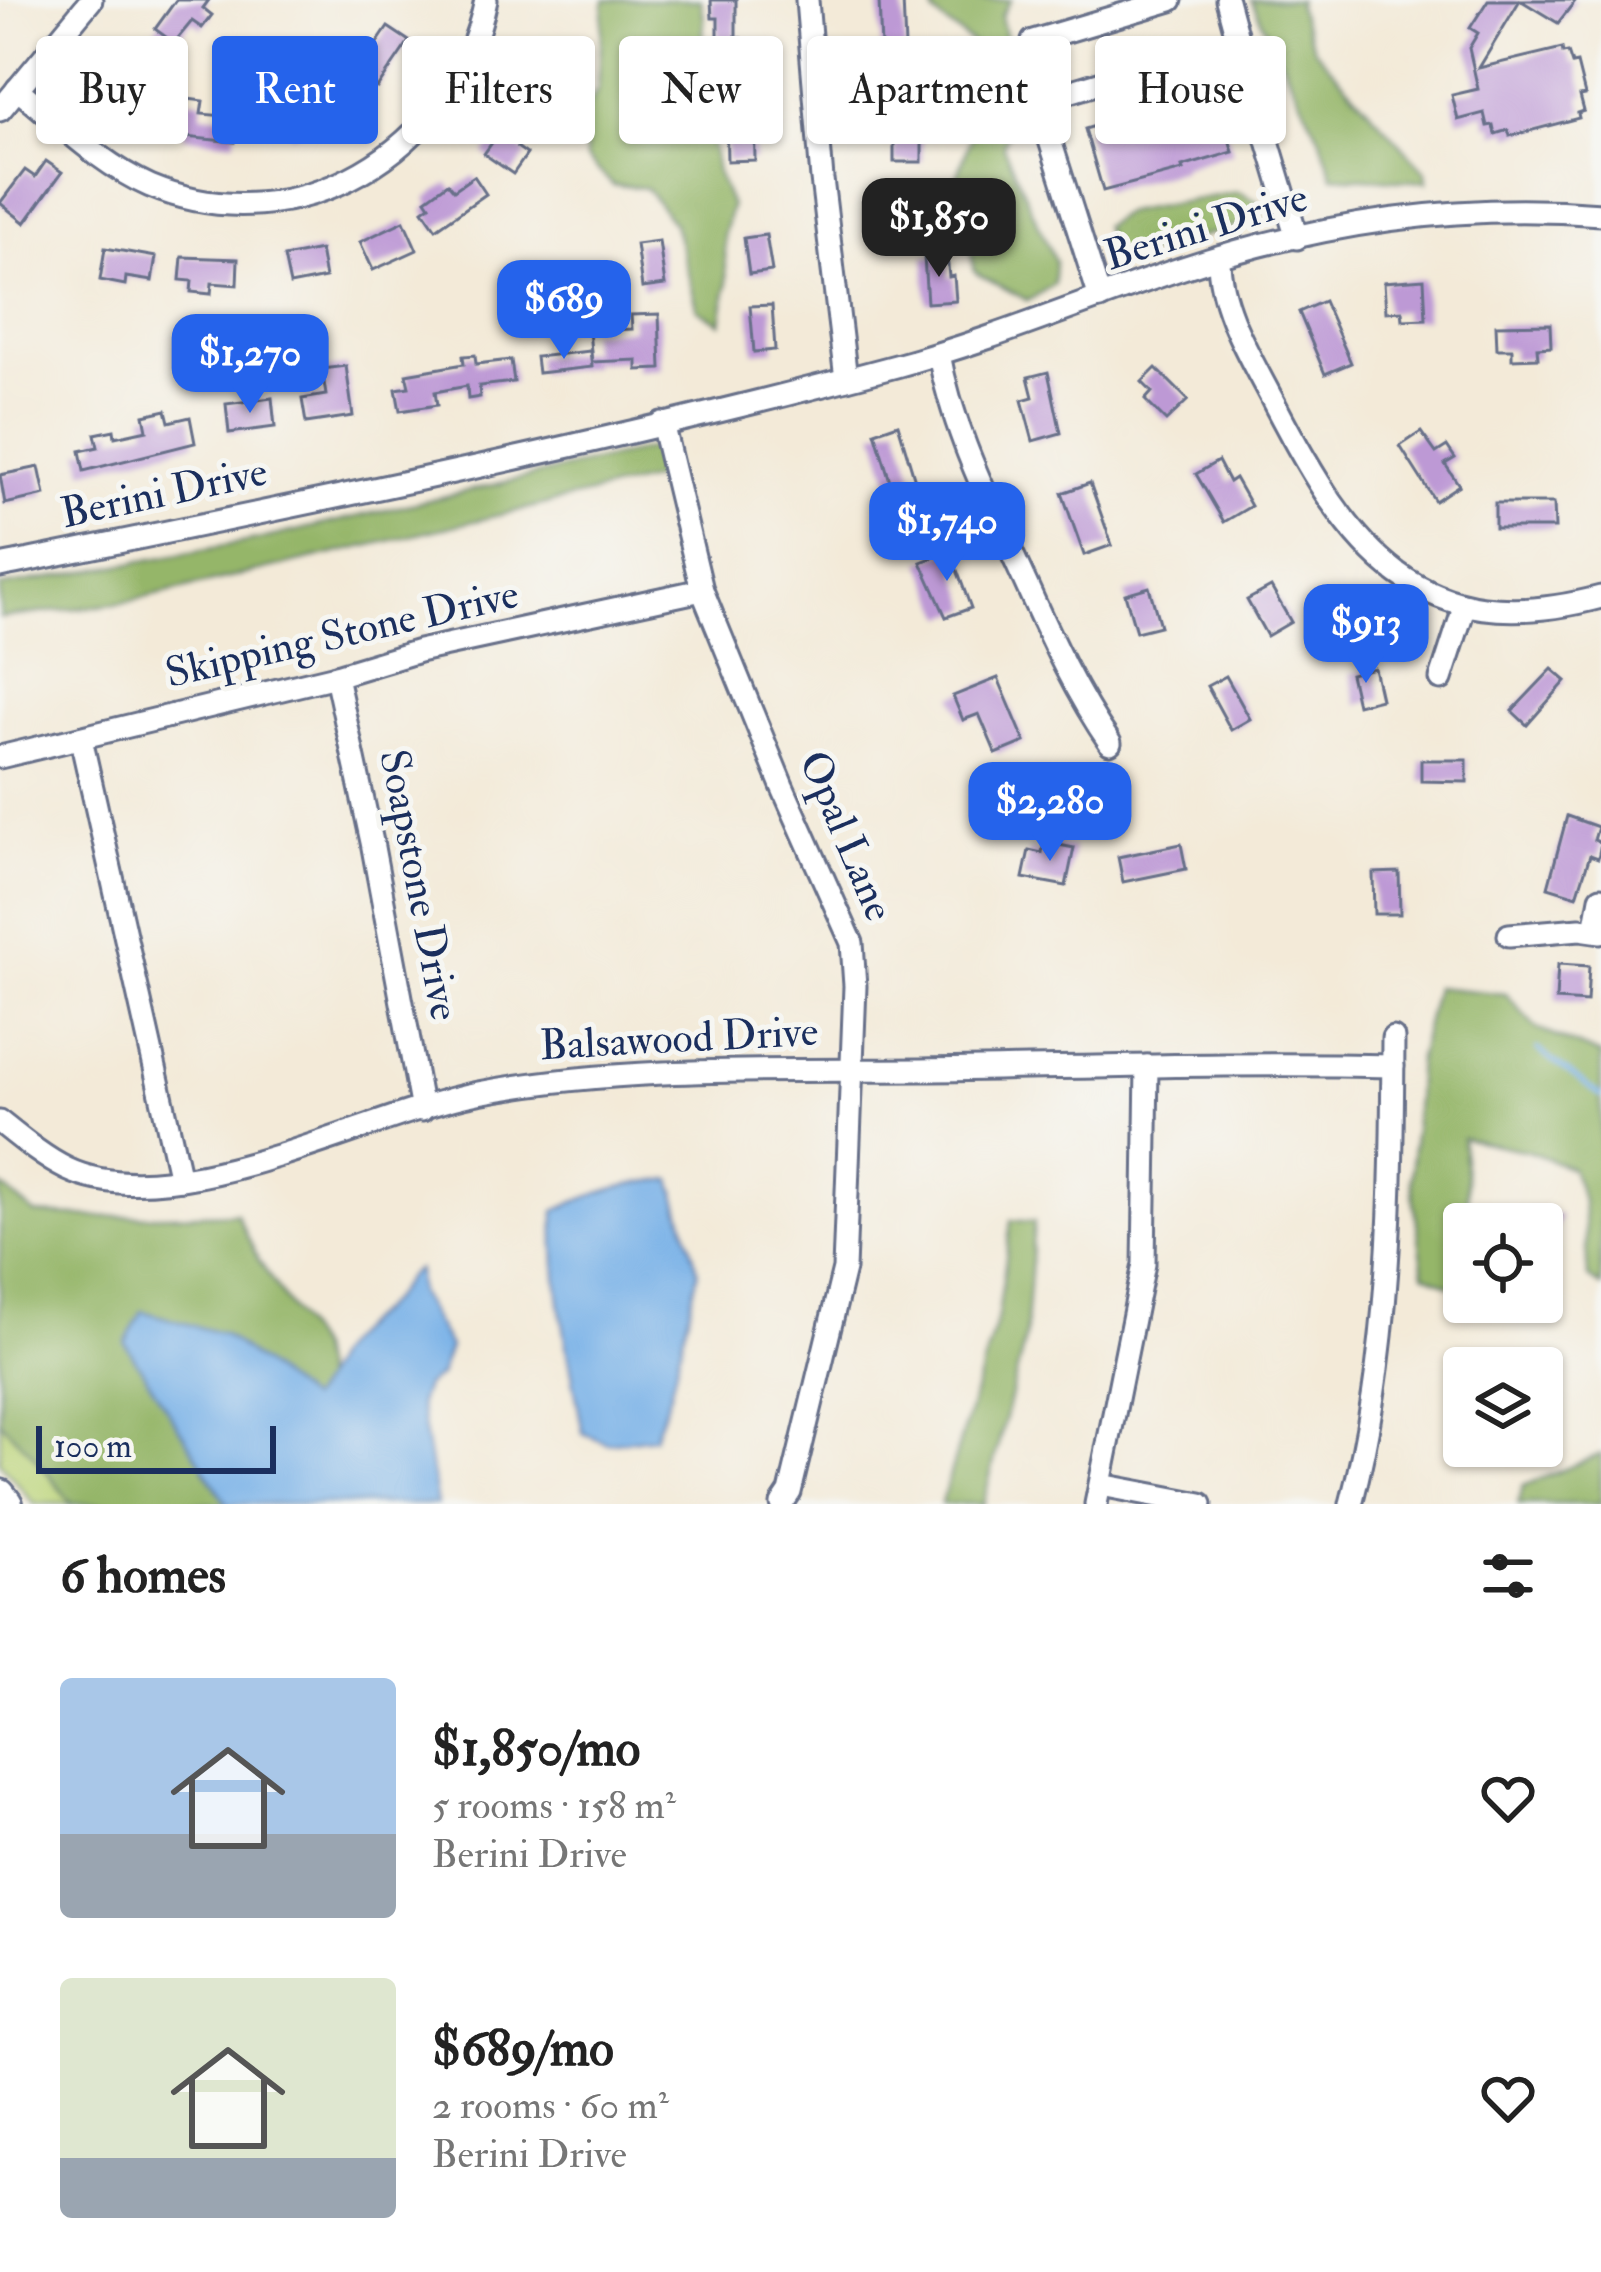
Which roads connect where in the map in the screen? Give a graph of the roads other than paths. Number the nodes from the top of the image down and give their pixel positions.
1 (91, 0) edge
2 (486, 0) edge
3 (807, 0) edge
4 (1171, 0) edge
5 (1227, 0) edge
6 (1051, 36) edge
7 (1237, 36) edge
8 (17, 89) junction
9 (0, 110) edge
10 (1051, 144) edge
11 (1269, 144) edge
12 (1601, 214) edge
13 (1297, 238) junction
14 (1219, 257) junction
15 (1100, 298) junction
16 (939, 354) junction
17 (846, 379) junction
18 (662, 423) junction
19 (0, 566) edge
20 (702, 590) junction
21 (1601, 597) edge
22 (1466, 605) junction
23 (336, 676) junction
24 (1442, 679) dead end
25 (81, 739) junction
26 (1110, 742) dead end
27 (0, 757) edge
28 (1601, 898) edge
29 (1598, 931) edge
30 (1509, 935) dead end
31 (1393, 1038) dead end
32 (1147, 1066) junction
33 (1393, 1066) junction
34 (852, 1071) junction
35 (422, 1110) junction
36 (0, 1122) edge
37 (180, 1179) junction
38 (1098, 1494) edge
39 (0, 1496) edge
40 (7, 1504) edge
41 (782, 1504) edge
42 (1201, 1504) edge
43 (1351, 1504) edge

1 - 8 street
2 - 8 street
3 - 17 street
4 - 6 street
5 - 7 street
8 - 9 street
10 - 15 street
11 - 13 street
12 - 13 street, Berini Drive
13 - 14 street, Berini Drive
14 - 15 street, Berini Drive
14 - 22 street
15 - 16 street, Berini Drive
16 - 17 street, Berini Drive
16 - 26 street
17 - 18 street, Berini Drive
18 - 19 street, Berini Drive
18 - 20 street, Opal Lane
20 - 23 street, Skipping Stone Drive
20 - 34 street, Opal Lane
21 - 22 street
22 - 24 street
23 - 25 street, Skipping Stone Drive
23 - 35 street, Soapstone Drive
25 - 27 street, Skipping Stone Drive
25 - 37 street
28 - 29 street
29 - 30 street
31 - 33 street
32 - 33 street, Balsawood Drive
32 - 34 street, Balsawood Drive
32 - 38 street
33 - 43 street
34 - 35 street, Balsawood Drive
34 - 41 street, Opal Lane
35 - 37 street, Balsawood Drive
36 - 37 street, Balsawood Drive
38 - 42 street
39 - 40 highway

